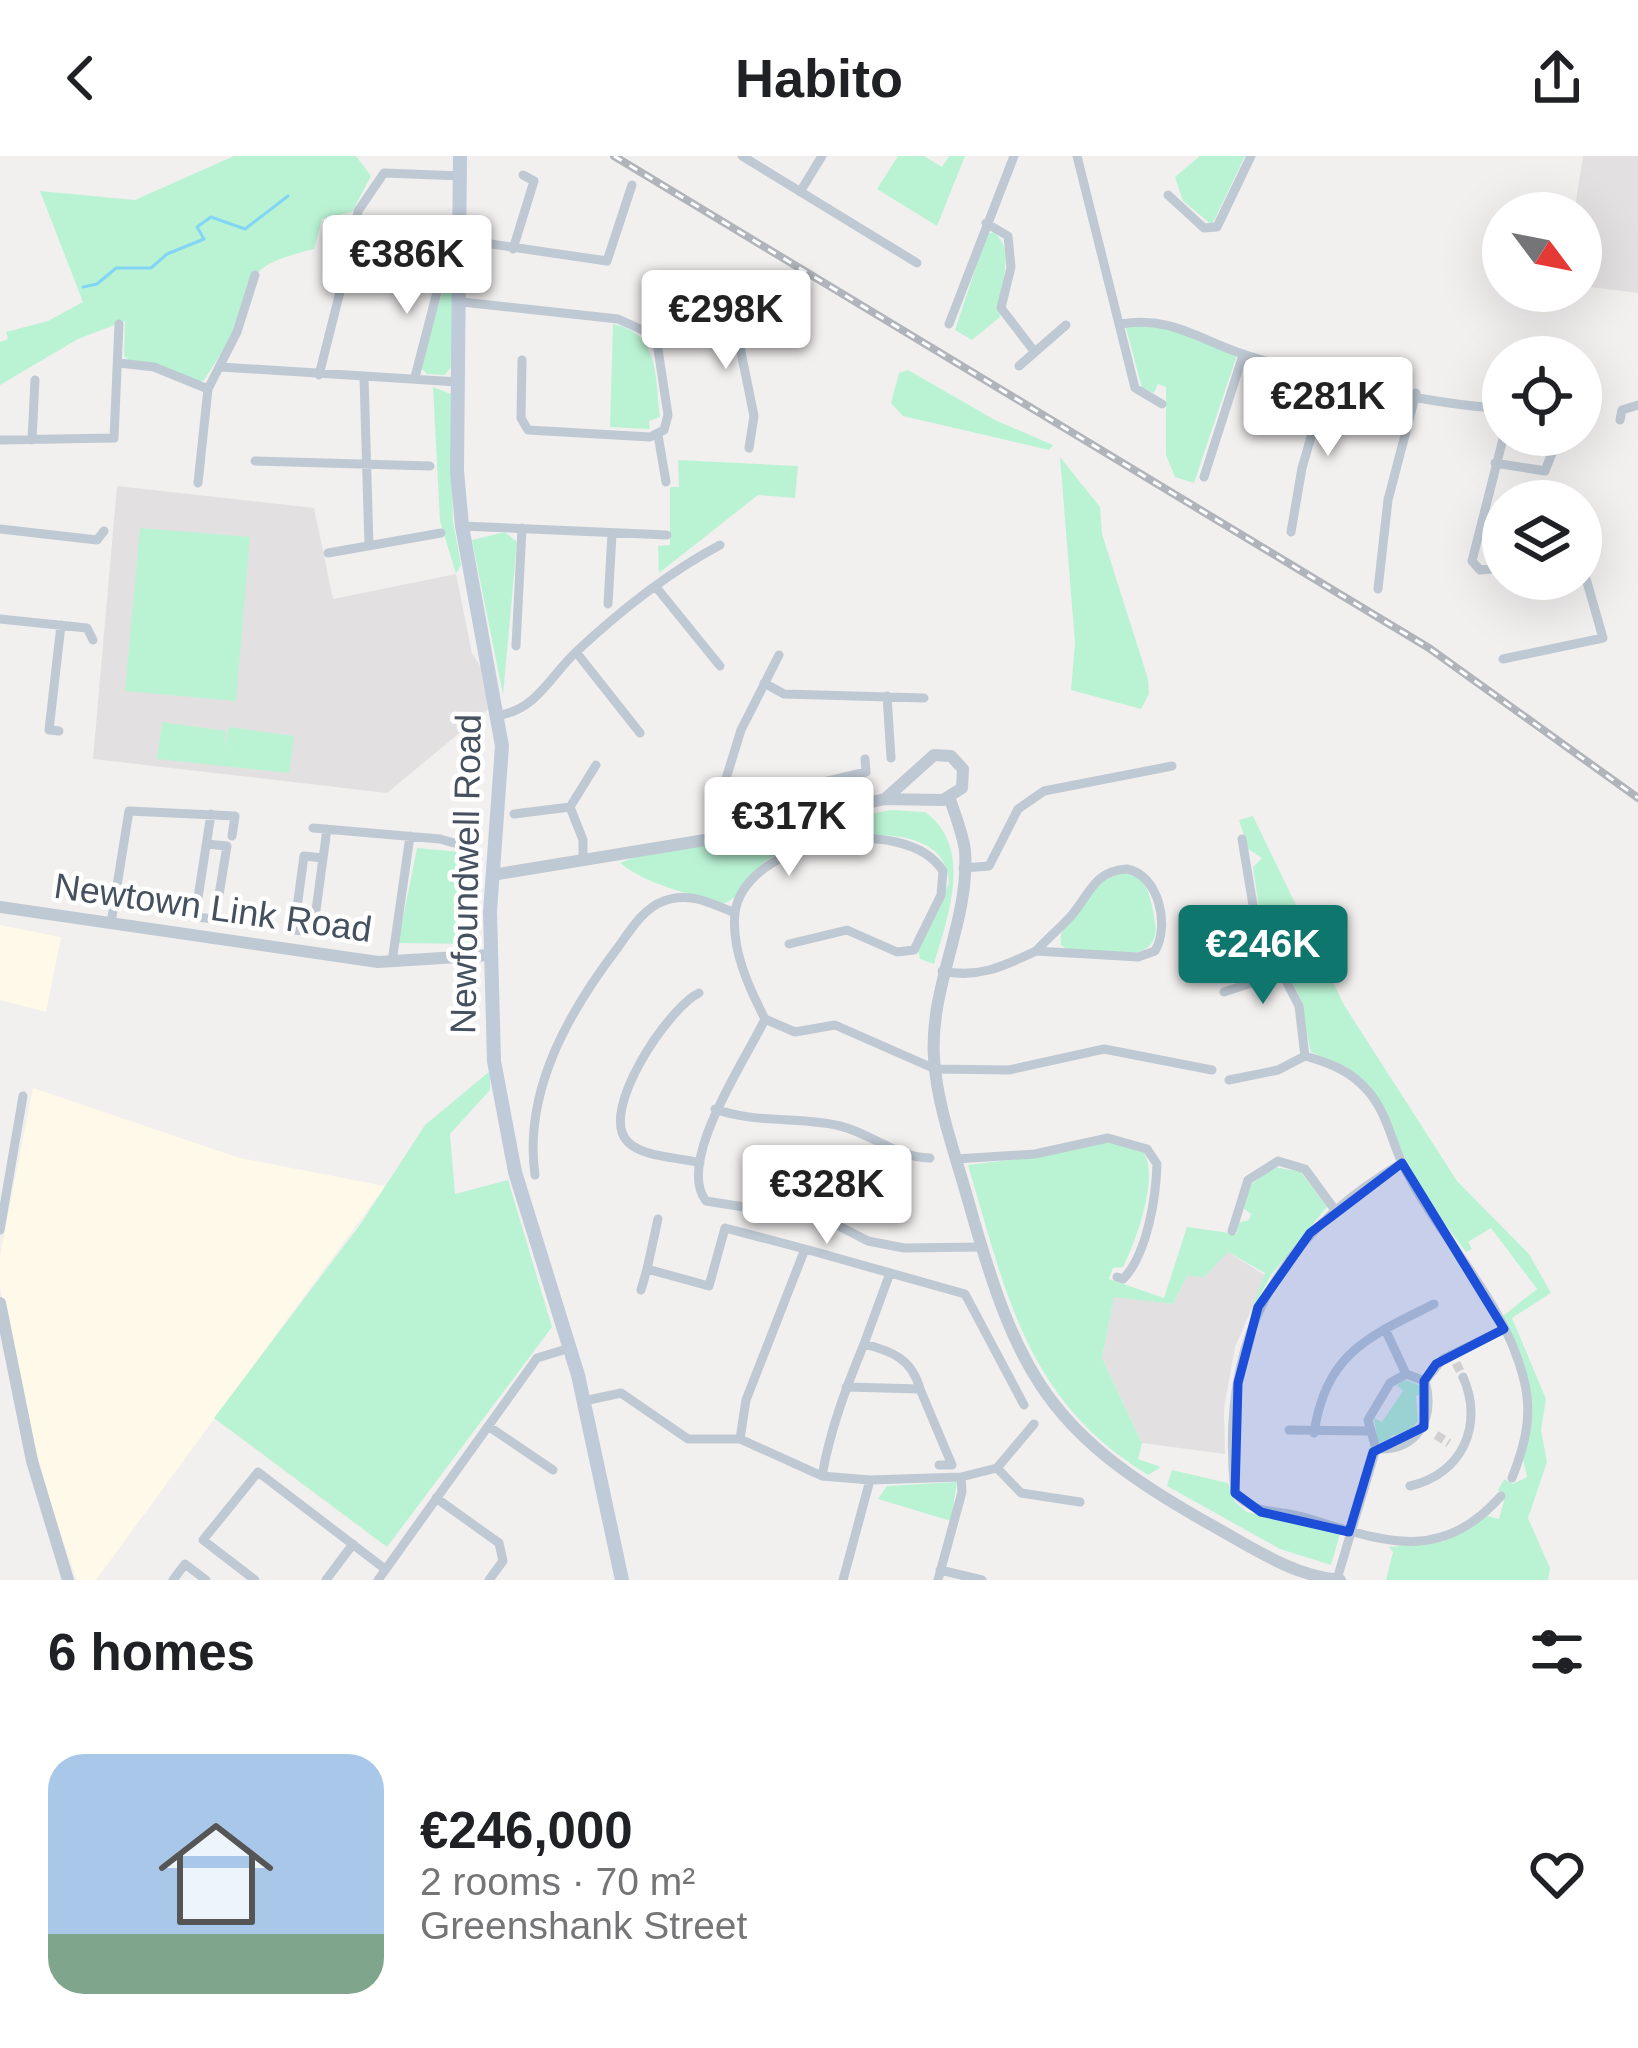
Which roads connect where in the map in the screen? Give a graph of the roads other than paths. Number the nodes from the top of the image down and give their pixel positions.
1 (460, 156) edge
2 (742, 156) edge
3 (822, 156) edge
4 (1014, 156) edge
5 (1077, 156) edge
6 (1251, 156) edge
7 (523, 175) dead end
8 (462, 176) junction
9 (632, 185) dead end
10 (800, 192) junction
11 (1168, 195) dead end
12 (986, 223) junction
13 (464, 240) junction
14 (353, 248) dead end
15 (513, 249) junction
16 (917, 263) dead end
17 (347, 264) dead end
18 (442, 269) dead end
19 (255, 275) dead end
20 (462, 302) junction
21 (119, 324) dead end
22 (949, 324) dead end
23 (1121, 324) junction
24 (1066, 325) dead end
25 (656, 336) junction
26 (1034, 351) junction
27 (1243, 355) junction
28 (522, 360) dead end
29 (119, 363) junction
30 (1019, 366) dead end
31 (220, 367) junction
32 (320, 374) junction
33 (364, 377) junction
34 (415, 377) junction
35 (1328, 377) junction
36 (35, 380) dead end
37 (458, 382) junction
38 (208, 389) junction
39 (1417, 393) junction
40 (1162, 404) dead end
41 (1482, 404) edge
42 (1638, 405) edge
43 (1620, 421) dead end
44 (658, 435) junction
45 (0, 440) edge
46 (32, 440) junction
47 (749, 448) dead end
48 (1497, 456) edge
49 (1550, 456) edge
50 (255, 461) dead end
51 (1495, 463) junction
52 (363, 464) junction
53 (430, 466) dead end
54 (1204, 477) dead end
55 (1491, 480) edge
56 (665, 482) dead end
57 (198, 483) dead end
58 (1482, 518) edge
59 (462, 526) junction
60 (522, 528) junction
61 (0, 529) edge
62 (104, 531) dead end
63 (441, 532) dead end
64 (1291, 532) dead end
65 (612, 534) junction
66 (667, 535) dead end
67 (721, 544) dead end
68 (369, 546) junction
69 (328, 553) dead end
70 (1482, 570) edge
71 (656, 587) junction
72 (1378, 589) dead end
73 (1592, 600) edge
74 (608, 604) dead end
75 (0, 619) edge
76 (61, 625) junction
77 (93, 640) dead end
78 (516, 646) dead end
79 (576, 652) junction
80 (779, 655) dead end
81 (1503, 659) dead end
82 (720, 666) dead end
83 (764, 682) junction
84 (886, 696) junction
85 (924, 698) dead end
86 (500, 715) junction
87 (59, 731) dead end
88 (640, 733) dead end
89 (891, 758) dead end
90 (865, 759) dead end
91 (596, 765) dead end
92 (1172, 766) dead end
93 (919, 770) junction
94 (724, 785) junction
95 (931, 798) junction
96 (950, 799) junction
97 (885, 800) junction
98 (570, 806) junction
99 (212, 814) junction
100 (514, 814) dead end
101 (314, 827) dead end
102 (327, 830) junction
103 (726, 834) junction
104 (232, 836) dead end
105 (410, 836) junction
106 (1242, 839) dead end
107 (207, 844) junction
108 (468, 847) dead end
109 (323, 858) junction
110 (583, 859) junction
111 (963, 868) junction
112 (492, 875) junction
113 (0, 907) edge
114 (735, 914) junction
115 (111, 923) junction
116 (789, 944) dead end
117 (1036, 951) junction
118 (490, 955) junction
119 (392, 962) junction
120 (942, 971) junction
121 (1281, 973) junction
122 (699, 992) dead end
123 (1224, 992) dead end
124 (765, 1019) junction
125 (1305, 1056) junction
126 (935, 1069) junction
127 (1212, 1070) dead end
128 (1228, 1079) dead end
129 (23, 1096) dead end
130 (716, 1109) junction
131 (930, 1158) dead end
132 (956, 1159) junction
133 (1402, 1162) junction
134 (700, 1163) junction
135 (535, 1175) dead end
136 (1335, 1210) junction
137 (658, 1219) dead end
138 (0, 1230) edge
139 (1232, 1231) dead end
140 (982, 1246) junction
141 (805, 1249) junction
142 (646, 1269) junction
143 (890, 1273) junction
144 (1117, 1277) dead end
145 (641, 1290) dead end
146 (0, 1303) edge
147 (1434, 1304) dead end
148 (1385, 1329) junction
149 (1504, 1329) junction
150 (864, 1344) junction
151 (570, 1348) junction
152 (1406, 1374) junction
153 (1463, 1377) tunnel mouth
154 (1425, 1381) junction
155 (846, 1387) junction
156 (920, 1389) junction
157 (584, 1401) junction
158 (1024, 1405) dead end
159 (1034, 1424) dead end
160 (488, 1426) junction
161 (1424, 1427) junction
162 (1289, 1430) dead end
163 (1367, 1431) junction
164 (1313, 1433) junction
165 (1436, 1435) tunnel mouth
166 (740, 1439) junction
167 (1449, 1443) tunnel mouth
168 (1376, 1449) junction
169 (1460, 1451) junction
170 (939, 1465) dead end
171 (997, 1468) junction
172 (553, 1470) dead end
173 (1518, 1473) dead end
174 (822, 1476) junction
175 (961, 1478) junction
176 (870, 1480) junction
177 (1410, 1486) dead end
178 (1501, 1496) dead end
179 (436, 1498) junction
180 (1080, 1502) dead end
181 (1349, 1532) junction
182 (353, 1544) junction
183 (385, 1569) junction
184 (939, 1575) edge
185 (68, 1580) edge
186 (173, 1580) edge
187 (206, 1580) edge
188 (255, 1580) edge
189 (326, 1580) edge
190 (378, 1580) edge
191 (489, 1580) edge
192 (622, 1580) edge
193 (843, 1580) edge
194 (982, 1580) edge
195 (1338, 1580) edge

1 - 8 main road, Newfoundwell Road
2 - 10 street
3 - 10 street
4 - 12 street
5 - 23 street
6 - 11 street
7 - 15 street
8 - 13 main road, Newfoundwell Road
8 - 14 street
9 - 15 street
10 - 16 street
12 - 22 street
12 - 26 street
13 - 15 street
13 - 20 main road, Newfoundwell Road
17 - 32 street
18 - 34 street
19 - 31 street
20 - 25 street
20 - 37 main road, Newfoundwell Road
21 - 29 street
23 - 27 street
23 - 40 street
24 - 26 street
25 - 44 street
25 - 47 street
26 - 30 street
27 - 35 street
27 - 54 street
28 - 44 street
29 - 38 street
29 - 46 street
31 - 32 street
31 - 38 street
32 - 33 street
33 - 34 street
33 - 52 street
34 - 37 street
35 - 39 street
35 - 64 street
36 - 46 street
37 - 59 main road, Newfoundwell Road
38 - 57 street
39 - 41 street
39 - 72 street
42 - 43 street
44 - 56 street
45 - 46 street
48 - 51 street
49 - 51 street
50 - 52 street
51 - 55 street
52 - 53 street
52 - 68 street
58 - 70 street
59 - 60 street
59 - 86 main road, Newfoundwell Road
60 - 65 street
60 - 78 street
61 - 62 street
63 - 68 street
65 - 66 street
65 - 74 street
67 - 71 street
68 - 69 street
71 - 79 street
71 - 82 street
73 - 81 street
75 - 76 street
76 - 77 street
76 - 87 street
79 - 86 street
79 - 88 street
80 - 83 street
83 - 84 street
83 - 94 street
84 - 85 street
84 - 89 street
86 - 112 main road, Newfoundwell Road
90 - 94 street
91 - 98 street
92 - 111 street
93 - 95 street
93 - 96 street
93 - 97 street
94 - 103 street
95 - 96 street
95 - 97 street
96 - 111 street
97 - 103 street
98 - 100 street
98 - 110 street
99 - 104 street
99 - 107 street
99 - 115 street
101 - 102 street
102 - 105 street
102 - 109 street
103 - 110 street
105 - 108 street
105 - 119 street
106 - 121 street
107 - 107 street
109 - 109 street
110 - 112 street
111 - 120 street
112 - 118 main road, Newfoundwell Road
113 - 115 street, Newtown Link Road
114 - 116 street
114 - 124 street
114 - 135 street
115 - 119 street, Newtown Link Road
117 - 117 street
117 - 120 street
118 - 119 street, Newtown Link Road
118 - 151 main road, Newfoundwell Road
120 - 126 street
121 - 123 street
121 - 125 street
122 - 134 street
124 - 126 street
124 - 130 street
125 - 128 street
125 - 133 street
126 - 127 street
126 - 132 street
129 - 138 street
130 - 131 street
130 - 134 street
132 - 140 street
132 - 144 street
133 - 136 street
133 - 149 street
134 - 140 street
136 - 139 street
136 - 181 street
137 - 142 street
140 - 195 street
141 - 142 street
141 - 143 street
141 - 166 street
142 - 145 street
143 - 150 street
143 - 158 street
146 - 185 street
147 - 148 street
148 - 152 street
148 - 164 street
149 - 154 street
149 - 173 street
150 - 155 street
150 - 156 street
151 - 157 main road, Newfoundwell Road
151 - 160 street
152 - 154 street
152 - 163 street
153 - 169 street
154 - 161 street
155 - 156 street
155 - 174 street
156 - 170 street
157 - 166 street
157 - 192 main road, Newfoundwell Road
159 - 171 street
160 - 172 street
160 - 179 street
161 - 165 street
161 - 168 street
162 - 164 street
163 - 164 street
163 - 168 street
166 - 174 street
167 - 169 street
168 - 181 street
169 - 177 street
171 - 175 street
171 - 180 street
174 - 176 street
175 - 176 street
175 - 184 street
176 - 193 street
178 - 181 street
179 - 183 street
179 - 191 street
181 - 195 street
182 - 183 street
182 - 188 street
182 - 189 street
183 - 190 street
184 - 194 street
186 - 187 street

